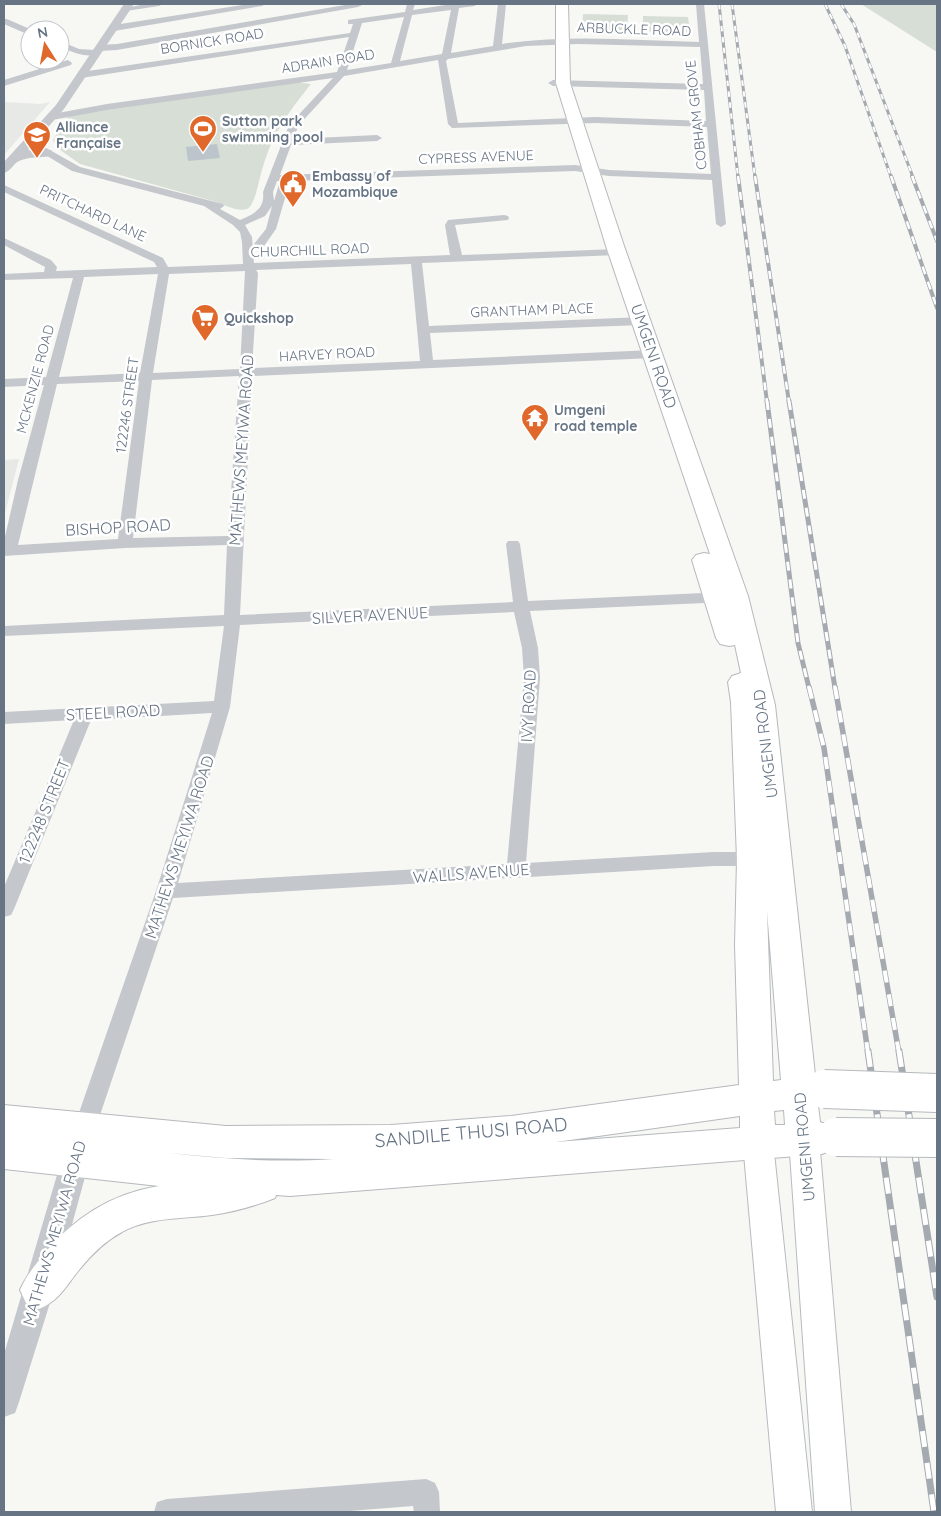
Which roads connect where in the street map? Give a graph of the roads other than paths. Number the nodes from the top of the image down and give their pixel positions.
1 (159, 4) edge
2 (262, 4) edge
3 (358, 4) edge
4 (411, 4) edge
5 (472, 4) edge
6 (502, 4) edge
7 (553, 4) edge
8 (562, 4) edge
9 (700, 4) edge
10 (456, 5) edge
11 (128, 6) edge
12 (409, 13) junction
13 (4, 21) edge
14 (355, 21) junction
15 (20, 28) edge
16 (114, 28) junction
17 (347, 35) junction
18 (558, 41) junction
19 (703, 45) junction
20 (70, 48) edge
21 (497, 48) junction
22 (97, 51) junction
23 (444, 57) junction
24 (395, 65) junction
25 (46, 70) edge
26 (81, 75) junction
27 (336, 76) junction
28 (558, 79) junction
29 (4, 83) edge
30 (708, 83) junction
31 (60, 107) junction
32 (106, 107) junction
33 (52, 117) junction
34 (571, 126) junction
35 (642, 129) junction
36 (708, 131) junction
37 (664, 133) dead end
38 (377, 138) dead end
39 (45, 139) junction
40 (29, 142) junction
41 (287, 142) junction
42 (13, 159) junction
43 (582, 168) junction
44 (4, 170) edge
45 (716, 177) junction
46 (273, 178) junction
47 (286, 178) junction
48 (4, 188) edge
49 (504, 218) dead end
50 (239, 219) junction
51 (721, 224) dead end
52 (4, 241) edge
53 (260, 244) junction
54 (609, 253) junction
55 (457, 260) junction
56 (416, 261) junction
57 (253, 269) junction
58 (164, 271) junction
59 (79, 275) junction
60 (49, 276) junction
61 (4, 277) edge
62 (633, 321) junction
63 (423, 330) junction
64 (644, 354) junction
65 (427, 364) junction
66 (246, 373) junction
67 (146, 377) junction
68 (51, 381) junction
69 (4, 382) edge
70 (235, 540) junction
71 (125, 543) junction
72 (513, 544) dead end
73 (6, 551) edge
74 (726, 597) junction
75 (521, 607) junction
76 (232, 622) junction
77 (4, 631) edge
78 (222, 707) junction
79 (84, 714) junction
80 (4, 718) edge
81 (765, 859) junction
82 (516, 870) junction
83 (166, 891) junction
84 (4, 909) edge
85 (811, 1090) junction
86 (937, 1093) edge
87 (756, 1097) junction
88 (4, 1121) edge
89 (820, 1138) junction
90 (937, 1138) edge
91 (758, 1143) junction
92 (80, 1146) junction
93 (4, 1153) edge
94 (290, 1179) junction
95 (39, 1290) junction
96 (4, 1402) edge
97 (427, 1502) edge
98 (167, 1512) edge
99 (794, 1512) edge
100 (833, 1512) edge

1 - 11 street
2 - 16 street
3 - 14 street
3 - 22 street
4 - 12 street
5 - 10 street
6 - 21 street
7 - 18 main road, UMGENI ROAD
8 - 18 main road, UMGENI ROAD
9 - 19 street, COBHAM GROVE
10 - 12 street
10 - 23 street
11 - 16 street
12 - 14 street
12 - 24 street
13 - 15 street
14 - 17 street
14 - 27 street
16 - 22 street
17 - 26 street, BORNICK ROAD
17 - 27 street
18 - 19 street, ARBUCKLE ROAD
18 - 21 street, ADRAIN ROAD
18 - 28 main road, UMGENI ROAD
19 - 30 street, COBHAM GROVE
20 - 22 street
21 - 23 street, ADRAIN ROAD
22 - 26 street
23 - 24 street, ADRAIN ROAD
23 - 34 street
24 - 27 street, ADRAIN ROAD
25 - 29 street
26 - 31 street
27 - 32 street, ADRAIN ROAD
27 - 41 street
28 - 30 street
28 - 34 main road, UMGENI ROAD
30 - 36 street, COBHAM GROVE
31 - 32 street, ADRAIN ROAD
31 - 33 street
32 - 33 street, ADRAIN ROAD
33 - 39 street
34 - 35 street
34 - 43 main road, UMGENI ROAD
35 - 36 street
35 - 37 street
36 - 45 street, COBHAM GROVE
38 - 41 street
39 - 40 street
39 - 40 street
39 - 42 street
39 - 50 street
40 - 42 street
41 - 46 street
42 - 44 street
43 - 45 street, CYPRESS AVENUE
43 - 47 street, CYPRESS AVENUE
43 - 54 main road, UMGENI ROAD
45 - 51 street, COBHAM GROVE
46 - 47 street, CYPRESS AVENUE
46 - 50 street
47 - 53 street
48 - 58 street, PRITCHARD LANE
49 - 55 street
50 - 53 street
50 - 57 street, MATHEWS MEYIWA ROAD
52 - 60 street
53 - 57 street, MATHEWS MEYIWA ROAD
54 - 55 street, CHURCHILL ROAD
54 - 62 main road, UMGENI ROAD
55 - 56 street, CHURCHILL ROAD
56 - 57 street, CHURCHILL ROAD
56 - 63 street
57 - 58 street, CHURCHILL ROAD
57 - 66 street, MATHEWS MEYIWA ROAD
58 - 59 street, CHURCHILL ROAD
58 - 67 street, 122246 STREET
59 - 60 street, CHURCHILL ROAD
59 - 68 street, MCKENZIE ROAD
60 - 61 street, CHURCHILL ROAD
62 - 63 street, GRANTHAM PLACE
62 - 64 main road, UMGENI ROAD
63 - 65 street
64 - 65 street, HARVEY ROAD
64 - 74 main road, UMGENI ROAD
65 - 66 street, HARVEY ROAD
66 - 67 street, HARVEY ROAD
66 - 70 street, MATHEWS MEYIWA ROAD
67 - 68 street, HARVEY ROAD
67 - 71 street, 122246 STREET
68 - 69 street, HARVEY ROAD
68 - 73 street, MCKENZIE ROAD
70 - 71 street, BISHOP ROAD
70 - 76 street, MATHEWS MEYIWA ROAD
71 - 73 street, BISHOP ROAD
72 - 75 street, IVY ROAD
74 - 75 street, SILVER AVENUE
74 - 81 main road, UMGENI ROAD
75 - 76 street, SILVER AVENUE
75 - 82 street, IVY ROAD
76 - 77 street, SILVER AVENUE
76 - 78 street, MATHEWS MEYIWA ROAD
78 - 79 street, STEEL ROAD
78 - 83 street, MATHEWS MEYIWA ROAD
79 - 80 street, STEEL ROAD
79 - 84 street, 122248 STREET
81 - 82 street, WALLS AVENUE
81 - 85 main road, UMGENI ROAD
81 - 87 main road, UMGENI ROAD
82 - 83 street, WALLS AVENUE
83 - 92 street, MATHEWS MEYIWA ROAD
85 - 86 main road, SANDILE THUSI ROAD, bridge
85 - 87 main road, SANDILE THUSI ROAD
85 - 89 main road, UMGENI ROAD
87 - 91 main road, UMGENI ROAD
87 - 92 main road, SANDILE THUSI ROAD
88 - 92 main road, SANDILE THUSI ROAD
89 - 90 main road, SANDILE THUSI ROAD, bridge
89 - 91 main road, SANDILE THUSI ROAD
89 - 100 main road, UMGENI ROAD
91 - 94 main road, SANDILE THUSI ROAD
91 - 99 main road, UMGENI ROAD
92 - 93 main road, SANDILE THUSI ROAD
92 - 94 main road, SANDILE THUSI ROAD
92 - 95 street, MATHEWS MEYIWA ROAD
94 - 95 main road
95 - 96 street, MATHEWS MEYIWA ROAD
97 - 98 street

